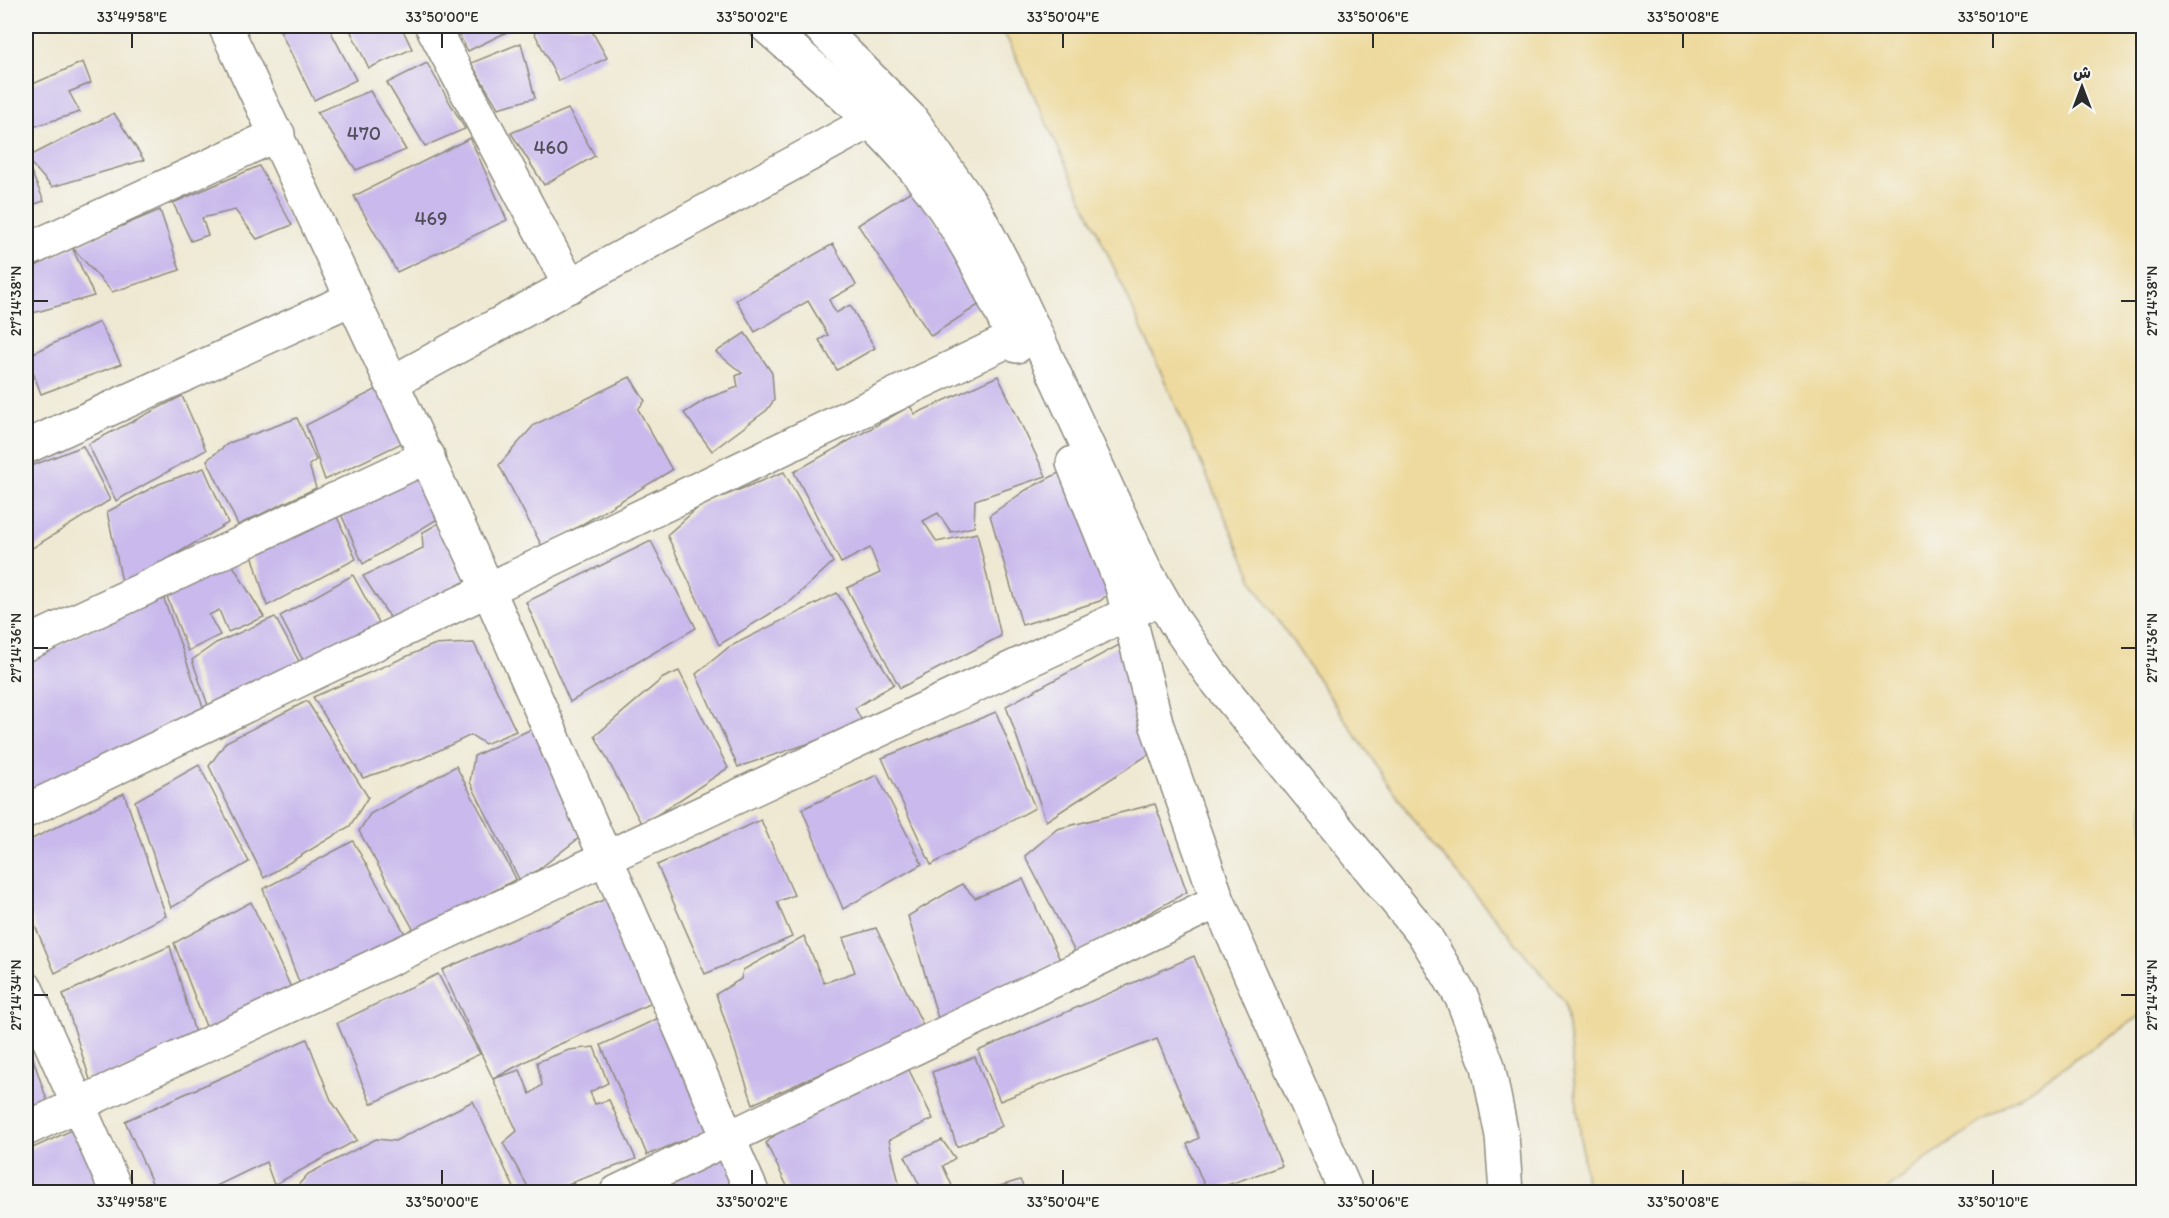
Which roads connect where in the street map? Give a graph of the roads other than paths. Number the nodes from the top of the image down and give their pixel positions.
1 (225, 26) edge
2 (432, 26) edge
3 (766, 26) edge
4 (819, 26) edge
5 (899, 105) junction
6 (869, 122) junction
7 (278, 134) junction
8 (26, 251) edge
9 (570, 286) junction
10 (353, 298) junction
11 (1023, 333) junction
12 (393, 382) junction
13 (26, 447) edge
14 (428, 456) junction
15 (488, 589) junction
16 (1161, 598) junction
17 (1129, 613) junction
18 (26, 644) edge
19 (26, 811) edge
20 (606, 858) junction
21 (1218, 901) junction
22 (26, 988) edge
23 (77, 1104) junction
24 (26, 1129) edge
25 (728, 1139) junction
26 (1338, 1190) edge
27 (117, 1192) edge
28 (617, 1192) edge
29 (752, 1192) edge
30 (1506, 1192) edge

1 - 7 street
2 - 9 street
3 - 6 street
4 - 5 street
5 - 6 street
5 - 11 street
6 - 9 street
6 - 11 street
7 - 8 street
7 - 10 street
9 - 12 street
10 - 12 street
10 - 13 street
11 - 15 street
11 - 16 street
11 - 17 street
12 - 14 street
14 - 15 street
14 - 18 street
15 - 19 street
15 - 20 street
16 - 17 street
16 - 30 street
17 - 20 street
17 - 21 street
20 - 23 street
20 - 25 street
21 - 25 street
21 - 26 street
22 - 23 street
23 - 24 street
23 - 27 street
25 - 28 street
25 - 29 street

